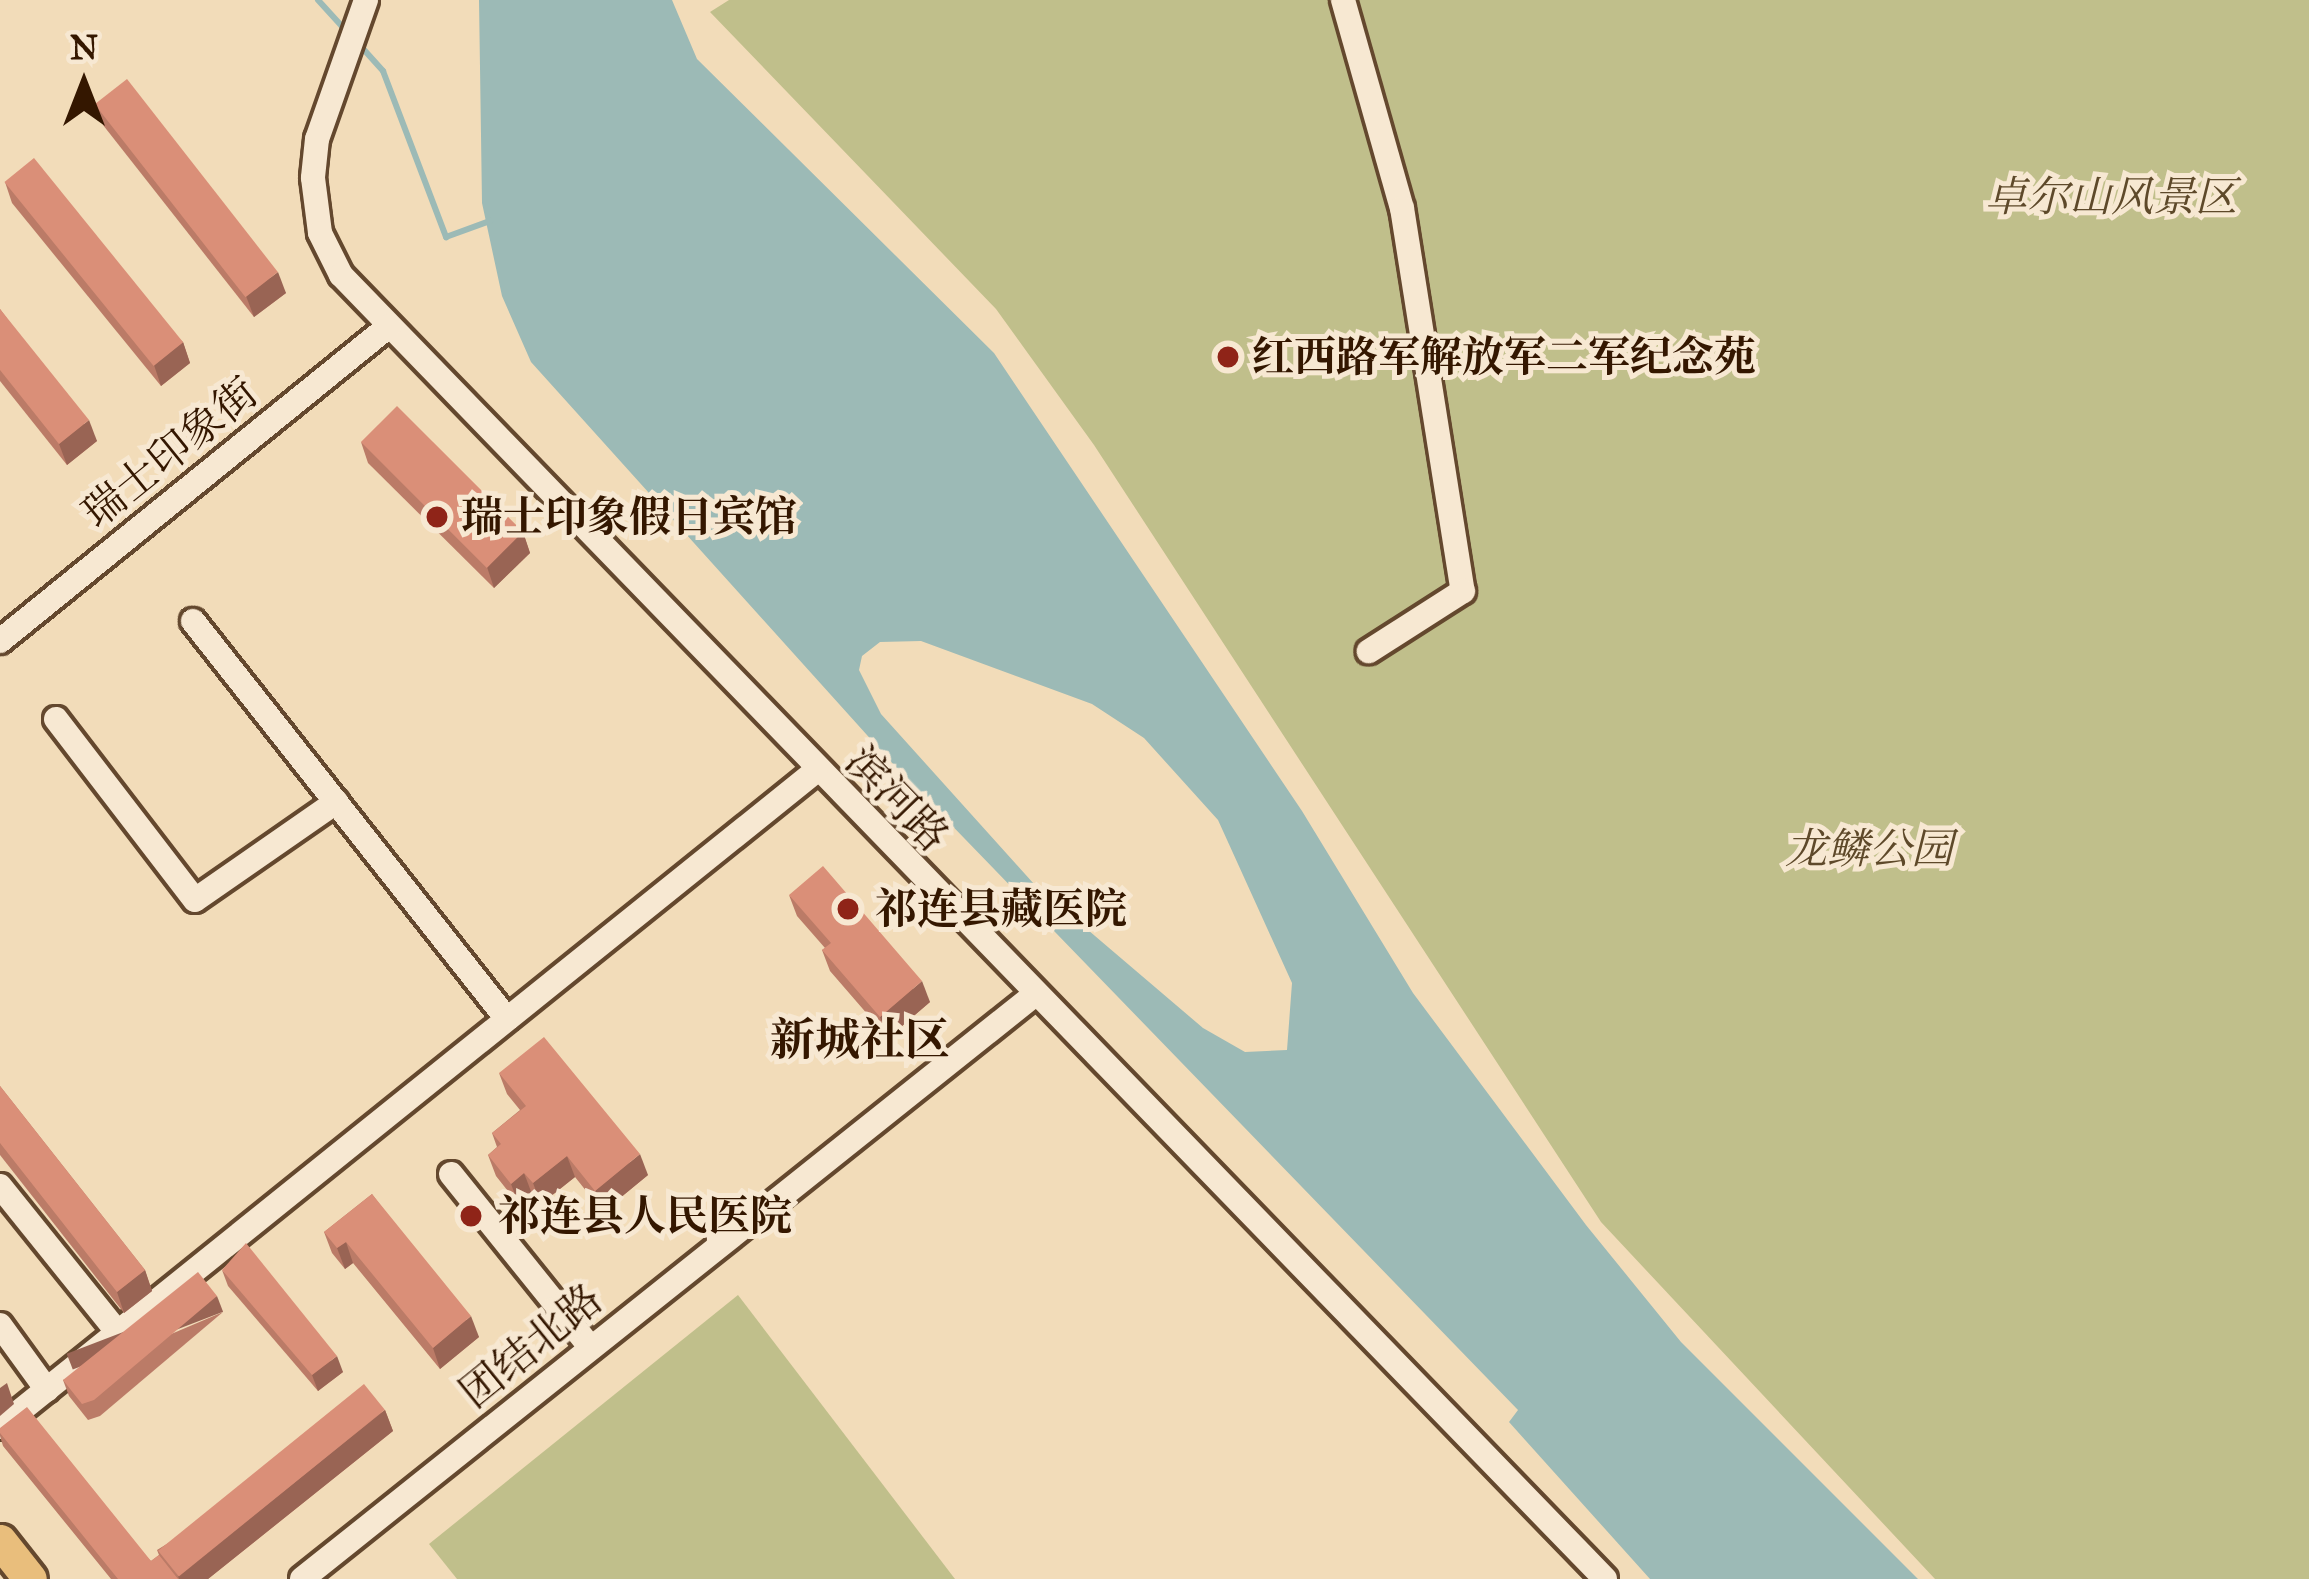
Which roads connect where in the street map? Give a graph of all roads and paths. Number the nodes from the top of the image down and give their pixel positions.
1 (366, 0) edge
2 (1343, 0) edge
3 (389, 326) junction
4 (193, 621) dead end
5 (0, 641) edge
6 (1369, 651) dead end
7 (56, 719) dead end
8 (816, 771) junction
9 (336, 802) junction
10 (1034, 995) junction
11 (507, 1019) junction
12 (451, 1174) dead end
13 (0, 1186) edge
14 (0, 1325) edge
15 (118, 1334) junction
16 (591, 1348) junction
17 (47, 1390) junction
18 (0, 1426) edge
19 (0, 1540) edge
20 (31, 1579) edge
21 (302, 1579) edge
22 (1605, 1579) edge

1 - 3 street, 滨河路
2 - 6 street
3 - 5 street, 瑞士印象街
3 - 8 street, 滨河路
4 - 9 street
7 - 9 street
8 - 10 street, 滨河路
8 - 11 street
9 - 11 street
10 - 16 street, 团结北路
10 - 22 street, 滨河路
11 - 15 street
12 - 16 street
13 - 15 street
14 - 17 street
15 - 17 street
16 - 21 street, 团结北路
17 - 18 street
19 - 20 main road

